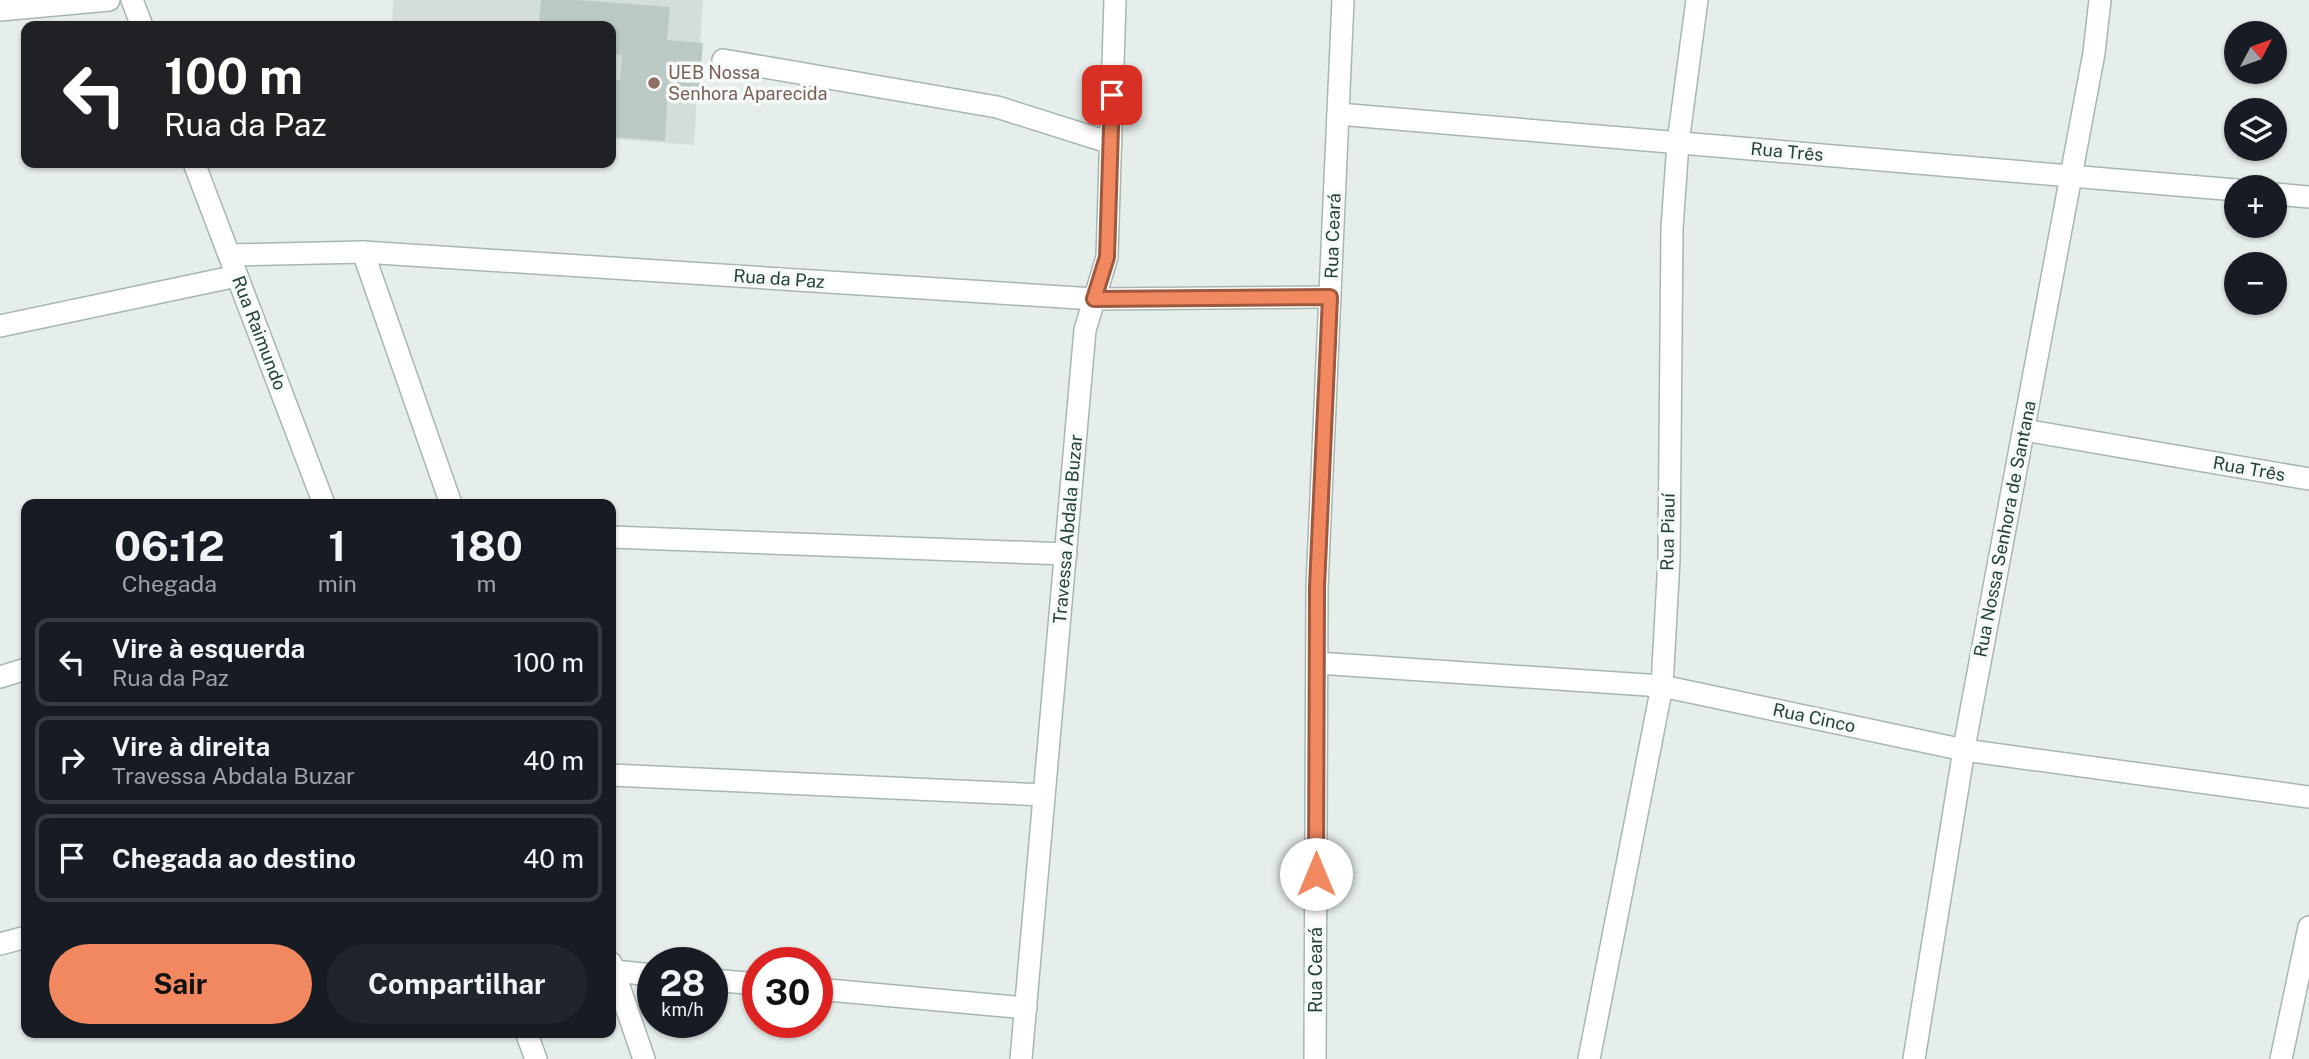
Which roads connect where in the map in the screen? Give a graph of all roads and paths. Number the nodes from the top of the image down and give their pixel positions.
1 (109, 0) edge
2 (132, 0) edge
3 (1115, 0) edge
4 (1343, 0) edge
5 (1697, 0) edge
6 (2100, 0) edge
7 (0, 10) edge
8 (140, 21) edge
9 (723, 60) dead end
10 (1338, 114) junction
11 (1111, 143) junction
12 (1678, 143) junction
13 (196, 168) edge
14 (2071, 175) junction
15 (2224, 189) edge
16 (2287, 195) edge
17 (2309, 197) edge
18 (363, 252) junction
19 (229, 255) junction
20 (237, 275) junction
21 (1330, 297) junction
22 (1094, 299) junction
23 (0, 326) edge
24 (2024, 430) junction
25 (2309, 480) edge
26 (322, 499) edge
27 (448, 499) edge
28 (616, 537) edge
29 (1066, 554) junction
30 (1317, 663) junction
31 (21, 671) edge
32 (0, 677) edge
33 (1662, 686) junction
34 (1964, 750) junction
35 (616, 775) edge
36 (1044, 794) junction
37 (2309, 797) edge
38 (2309, 927) edge
39 (21, 938) edge
40 (0, 944) edge
41 (616, 968) edge
42 (637, 972) edge
43 (616, 978) edge
44 (833, 990) edge
45 (1026, 1008) junction
46 (528, 1038) edge
47 (536, 1059) edge
48 (644, 1059) edge
49 (1021, 1059) edge
50 (1315, 1059) edge
51 (1589, 1059) edge
52 (1914, 1059) edge
53 (2281, 1059) edge

1 - 7 street
2 - 8 street
3 - 11 street, Travessa Abdala Buzar
4 - 10 street, Rua Ceará
5 - 12 street, Rua Piauí
6 - 14 street, Rua Nossa Senhora de Santana
9 - 11 street
10 - 12 street, Rua Três
10 - 21 street, Rua Ceará
11 - 22 street, Travessa Abdala Buzar
12 - 14 street, Rua Três
12 - 33 street, Rua Piauí
13 - 19 street, Rua Raimundo
14 - 15 street, Rua Três
14 - 24 street, Rua Nossa Senhora de Santana
16 - 17 street
18 - 19 street, Rua da Paz
18 - 22 street, Rua da Paz
18 - 27 street
19 - 20 street, Rua Raimundo
20 - 23 street
20 - 26 street, Rua Raimundo
21 - 22 street, Rua da Paz
21 - 30 street, Rua Ceará
22 - 29 street, Travessa Abdala Buzar
24 - 25 street, Rua Três
24 - 34 street, Rua Nossa Senhora de Santana
28 - 29 street
29 - 36 street, Travessa Abdala Buzar
30 - 33 street, Rua Cinco
30 - 50 street, Rua Ceará
31 - 32 street
33 - 34 street, Rua Cinco
33 - 51 street, Rua Piauí
34 - 37 street, Rua Cinco
34 - 52 street, Rua Nossa Senhora de Santana
35 - 36 street
36 - 45 street, Travessa Abdala Buzar
38 - 53 street
39 - 40 street
41 - 42 street
43 - 48 street
44 - 45 street
45 - 49 street, Travessa Abdala Buzar
46 - 47 street

